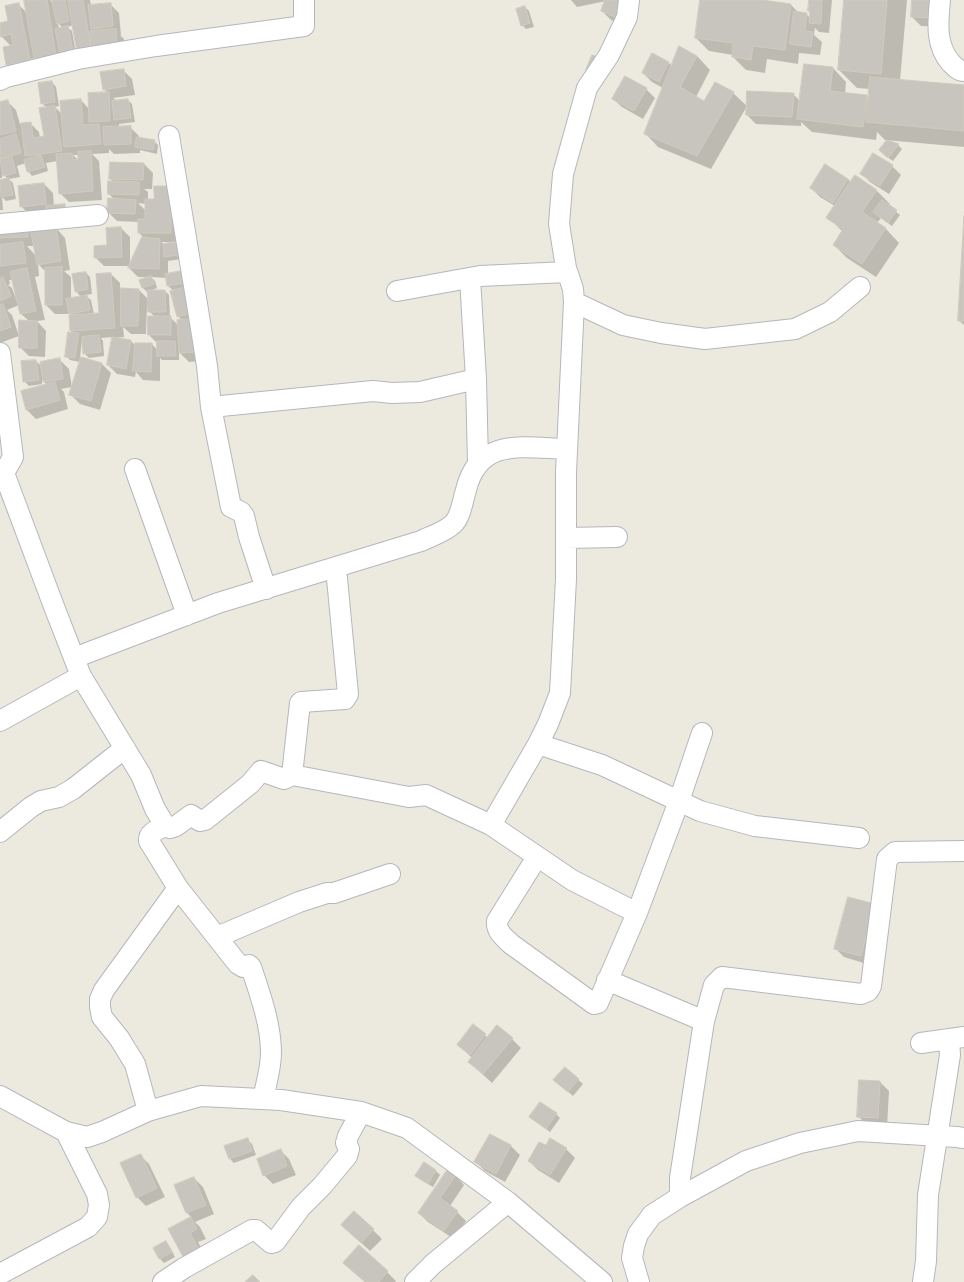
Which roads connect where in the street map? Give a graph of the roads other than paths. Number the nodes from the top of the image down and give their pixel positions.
1 (629, 0) edge
2 (940, 0) edge
3 (304, 9) edge
4 (964, 71) edge
5 (0, 80) edge
6 (169, 136) dead end
7 (98, 215) dead end
8 (0, 224) edge
9 (567, 272) junction
10 (470, 278) junction
11 (860, 287) dead end
12 (397, 291) dead end
13 (574, 302) junction
14 (0, 353) edge
15 (476, 379) junction
16 (211, 407) junction
17 (567, 449) junction
18 (478, 463) junction
19 (135, 469) dead end
20 (2, 473) edge
21 (617, 537) dead end
22 (566, 538) junction
23 (336, 568) junction
24 (266, 589) junction
25 (187, 614) junction
26 (74, 658) junction
27 (81, 676) junction
28 (0, 721) edge
29 (702, 734) dead end
30 (538, 744) junction
31 (125, 748) junction
32 (292, 775) junction
33 (679, 801) junction
34 (164, 824) junction
35 (491, 825) junction
36 (0, 832) edge
37 (859, 838) dead end
38 (964, 851) edge
39 (537, 857) junction
40 (390, 874) dead end
41 (178, 888) junction
42 (637, 913) junction
43 (217, 937) junction
44 (607, 980) junction
45 (704, 1021) junction
46 (957, 1038) edge
47 (921, 1042) dead end
48 (0, 1096) edge
49 (263, 1099) junction
50 (148, 1111) junction
51 (361, 1112) junction
52 (66, 1132) junction
53 (937, 1136) junction
54 (964, 1138) edge
55 (680, 1190) junction
56 (508, 1202) junction
57 (2, 1276) edge
58 (163, 1282) edge
59 (415, 1282) edge
60 (602, 1282) edge
61 (639, 1282) edge
62 (923, 1282) edge

1 - 9 street
2 - 4 street
3 - 5 street
6 - 16 street
7 - 8 street
9 - 10 street
9 - 13 street
10 - 12 street
10 - 15 street
11 - 13 street
13 - 17 street
14 - 20 street
15 - 16 street
15 - 18 street
16 - 24 street
17 - 18 street
17 - 22 street
18 - 23 street
19 - 25 street
20 - 26 street
21 - 22 street
22 - 30 street
23 - 24 street
23 - 32 street
24 - 25 street
25 - 26 street
26 - 27 street
27 - 28 street
27 - 31 street
29 - 33 street
30 - 33 street
30 - 35 street
31 - 34 street
31 - 36 street
32 - 34 street
32 - 35 street
33 - 37 street
33 - 42 street
34 - 41 street
35 - 39 street
38 - 45 street
39 - 42 street
39 - 44 street
40 - 43 street
41 - 43 street
41 - 50 street
42 - 44 street
43 - 49 street
44 - 45 street
45 - 55 street
46 - 47 street
46 - 53 street
48 - 52 street
49 - 50 street
49 - 51 street
50 - 52 street
51 - 56 street
51 - 58 street
52 - 57 street
53 - 54 street
53 - 55 street
53 - 62 street
55 - 61 street
56 - 59 street
56 - 60 street

